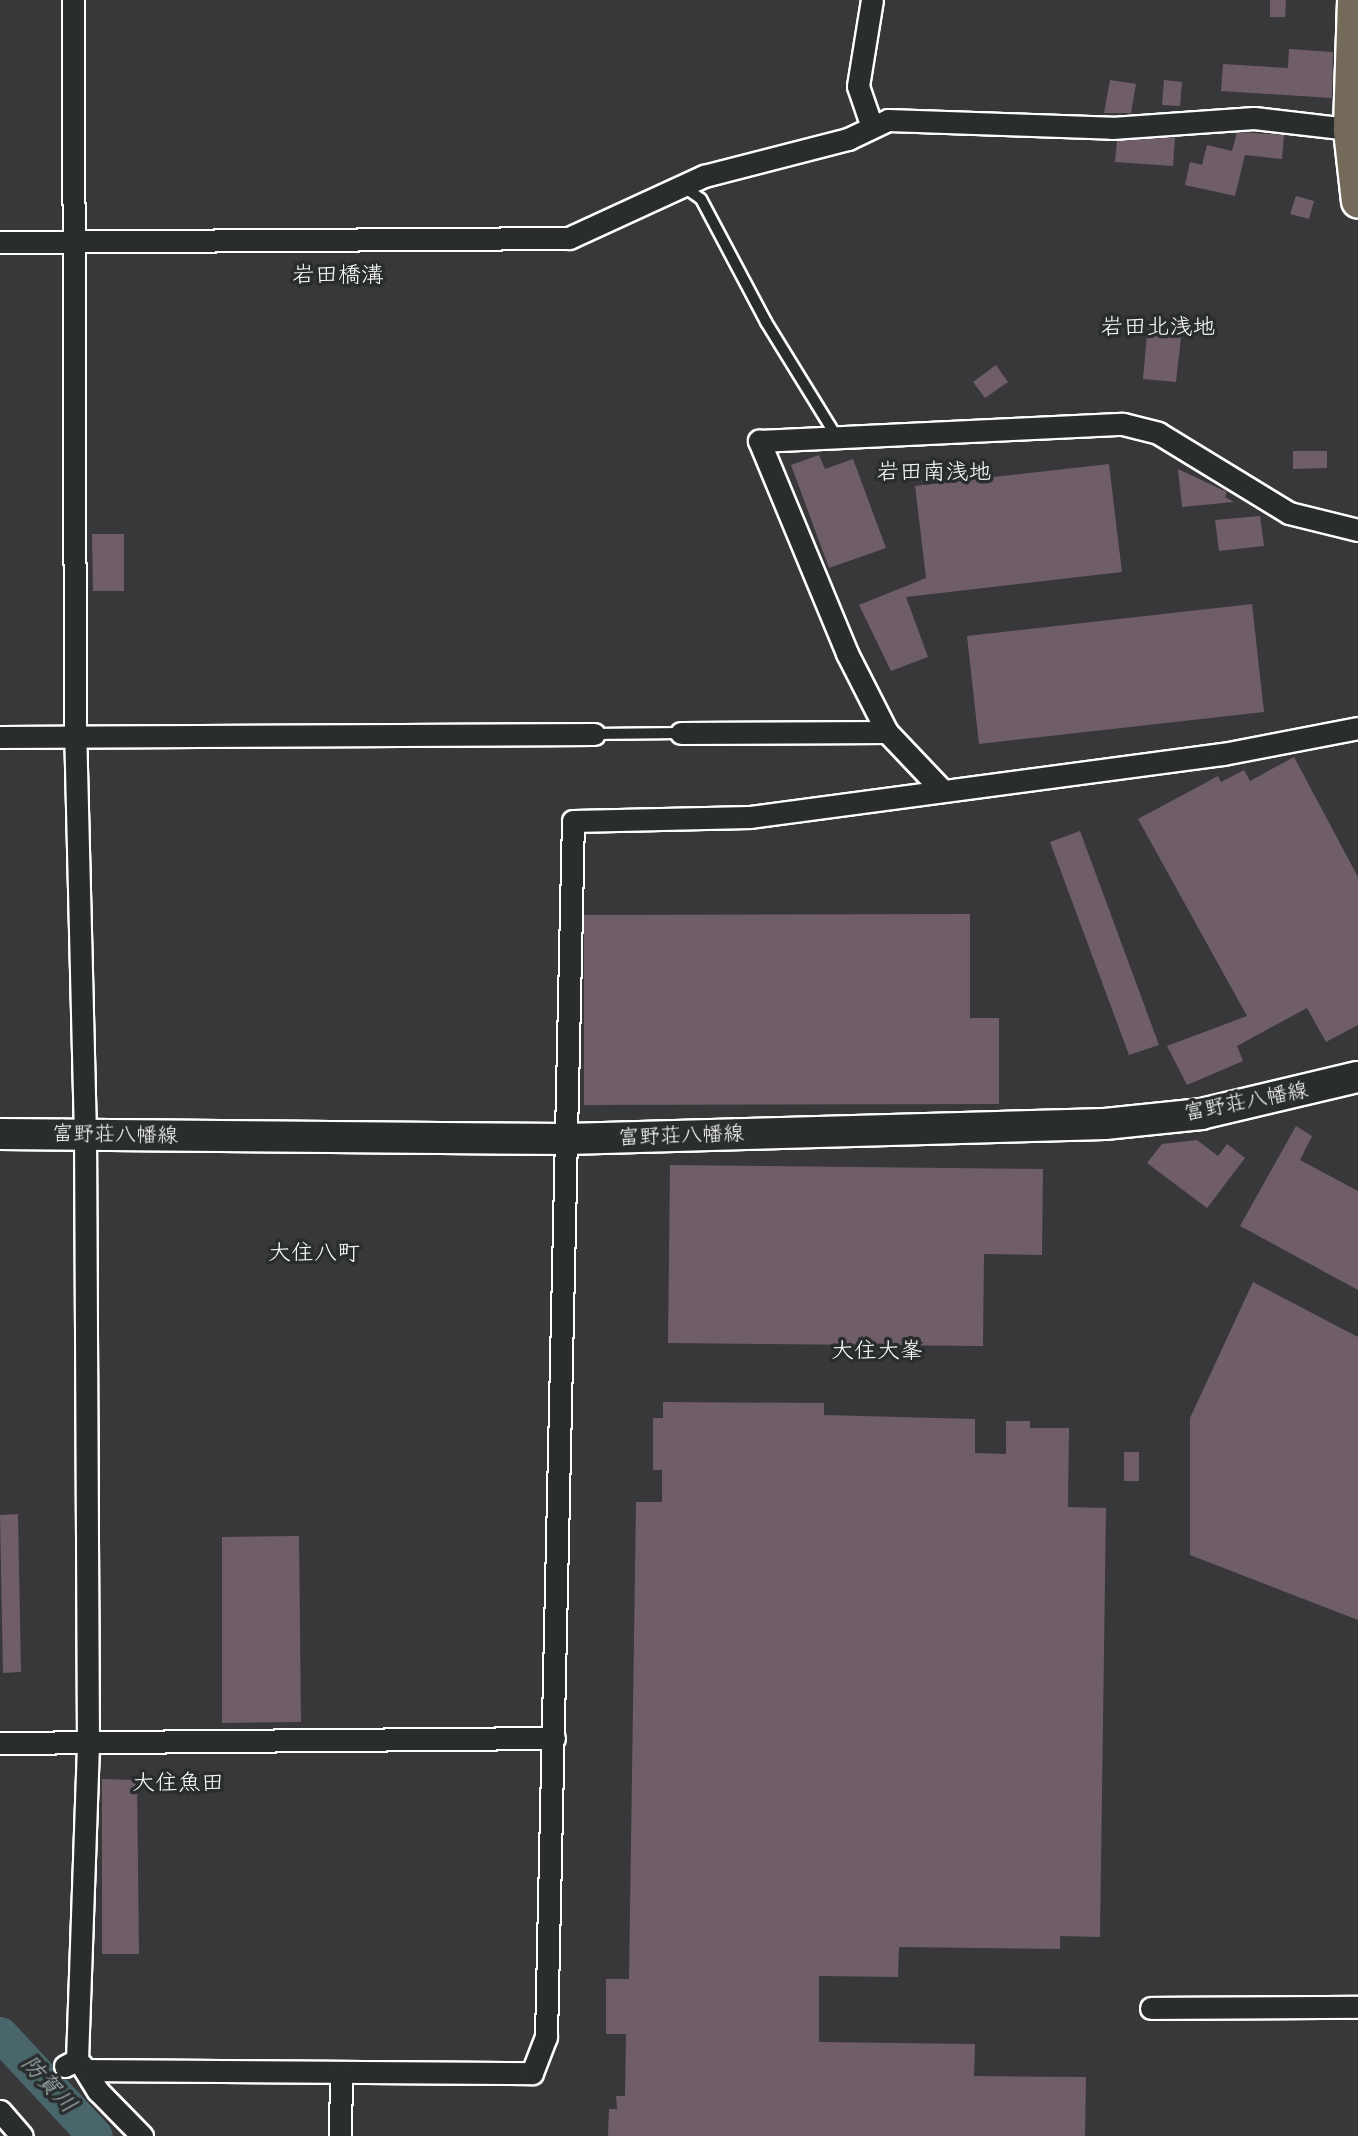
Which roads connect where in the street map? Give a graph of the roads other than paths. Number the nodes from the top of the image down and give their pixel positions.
1 (73, 0) edge
2 (872, 0) edge
3 (1353, 0) edge
4 (872, 127) junction
5 (1354, 130) edge
6 (681, 185) junction
7 (1358, 201) edge
8 (0, 242) edge
9 (74, 242) junction
10 (838, 439) junction
11 (1358, 530) edge
12 (1358, 729) edge
13 (887, 732) junction
14 (681, 733) joint
15 (594, 734) joint
16 (0, 737) edge
17 (75, 737) junction
18 (943, 791) junction
19 (1358, 1077) edge
20 (0, 1134) edge
21 (85, 1135) junction
22 (567, 1139) junction
23 (554, 1738) junction
24 (88, 1742) junction
25 (0, 1743) edge
26 (1358, 2007) edge
27 (1151, 2008) dead end
28 (77, 2065) junction
29 (341, 2073) junction
30 (0, 2111) edge
31 (17, 2134) edge
32 (142, 2136) edge
33 (341, 2136) edge

1 - 9 street
2 - 4 street
3 - 5 main road
4 - 5 street
4 - 6 street
5 - 7 main road
6 - 9 street
6 - 10 lane
8 - 9 street
9 - 17 street
10 - 11 street
10 - 13 street
12 - 18 street
13 - 14 street
13 - 18 street
14 - 15 lane
15 - 17 street
16 - 17 street
17 - 21 street
18 - 22 street
19 - 22 main road, 富野荘八幡線
20 - 21 main road, 富野荘八幡線
21 - 22 main road, 富野荘八幡線
21 - 24 street
22 - 23 street
23 - 24 street
23 - 29 street
24 - 25 street
24 - 28 street
26 - 27 street
28 - 29 street
28 - 32 street
29 - 33 street
30 - 31 street

